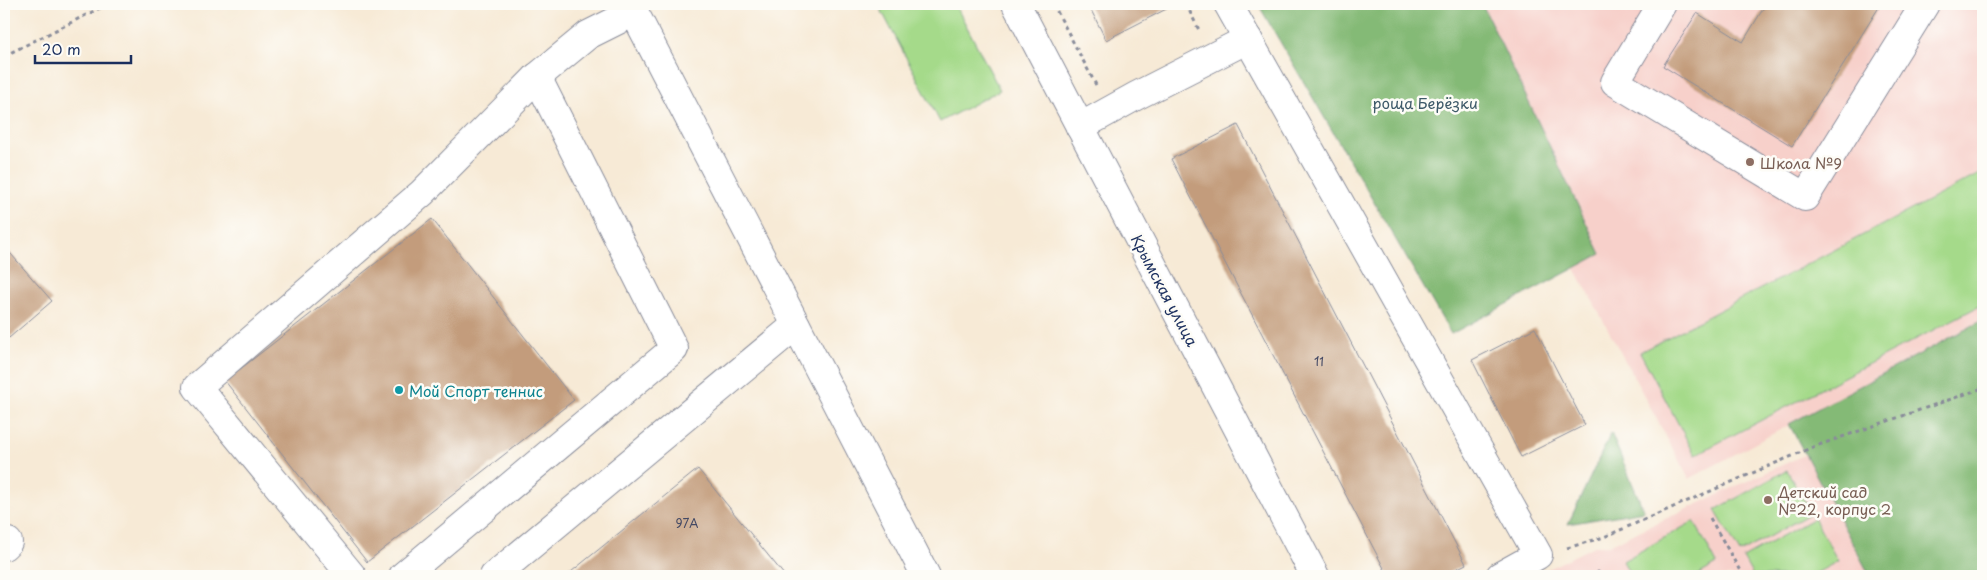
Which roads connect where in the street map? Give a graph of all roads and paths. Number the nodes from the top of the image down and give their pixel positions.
1 (108, 4) edge
2 (1016, 4) edge
3 (1228, 4) edge
4 (1662, 4) edge
5 (1925, 4) edge
6 (632, 8) edge
7 (1248, 39) junction
8 (4, 56) edge
9 (536, 76) junction
10 (1080, 127) junction
11 (796, 325) junction
12 (1983, 388) edge
13 (1710, 518) dead end
14 (1538, 555) junction
15 (352, 576) edge
16 (404, 576) edge
17 (494, 576) edge
18 (926, 576) edge
19 (1315, 576) edge
20 (1500, 576) edge
21 (1590, 576) edge
22 (1600, 576) edge
23 (1743, 576) edge

1 - 8 path
2 - 10 street, Крымская улица
3 - 7 street
4 - 5 street
6 - 9 street
6 - 11 street
7 - 10 street
7 - 14 street
9 - 15 street
9 - 16 street
10 - 19 street, Крымская улица
11 - 17 street
11 - 18 street
12 - 14 path
13 - 23 path
14 - 20 street
21 - 22 path

